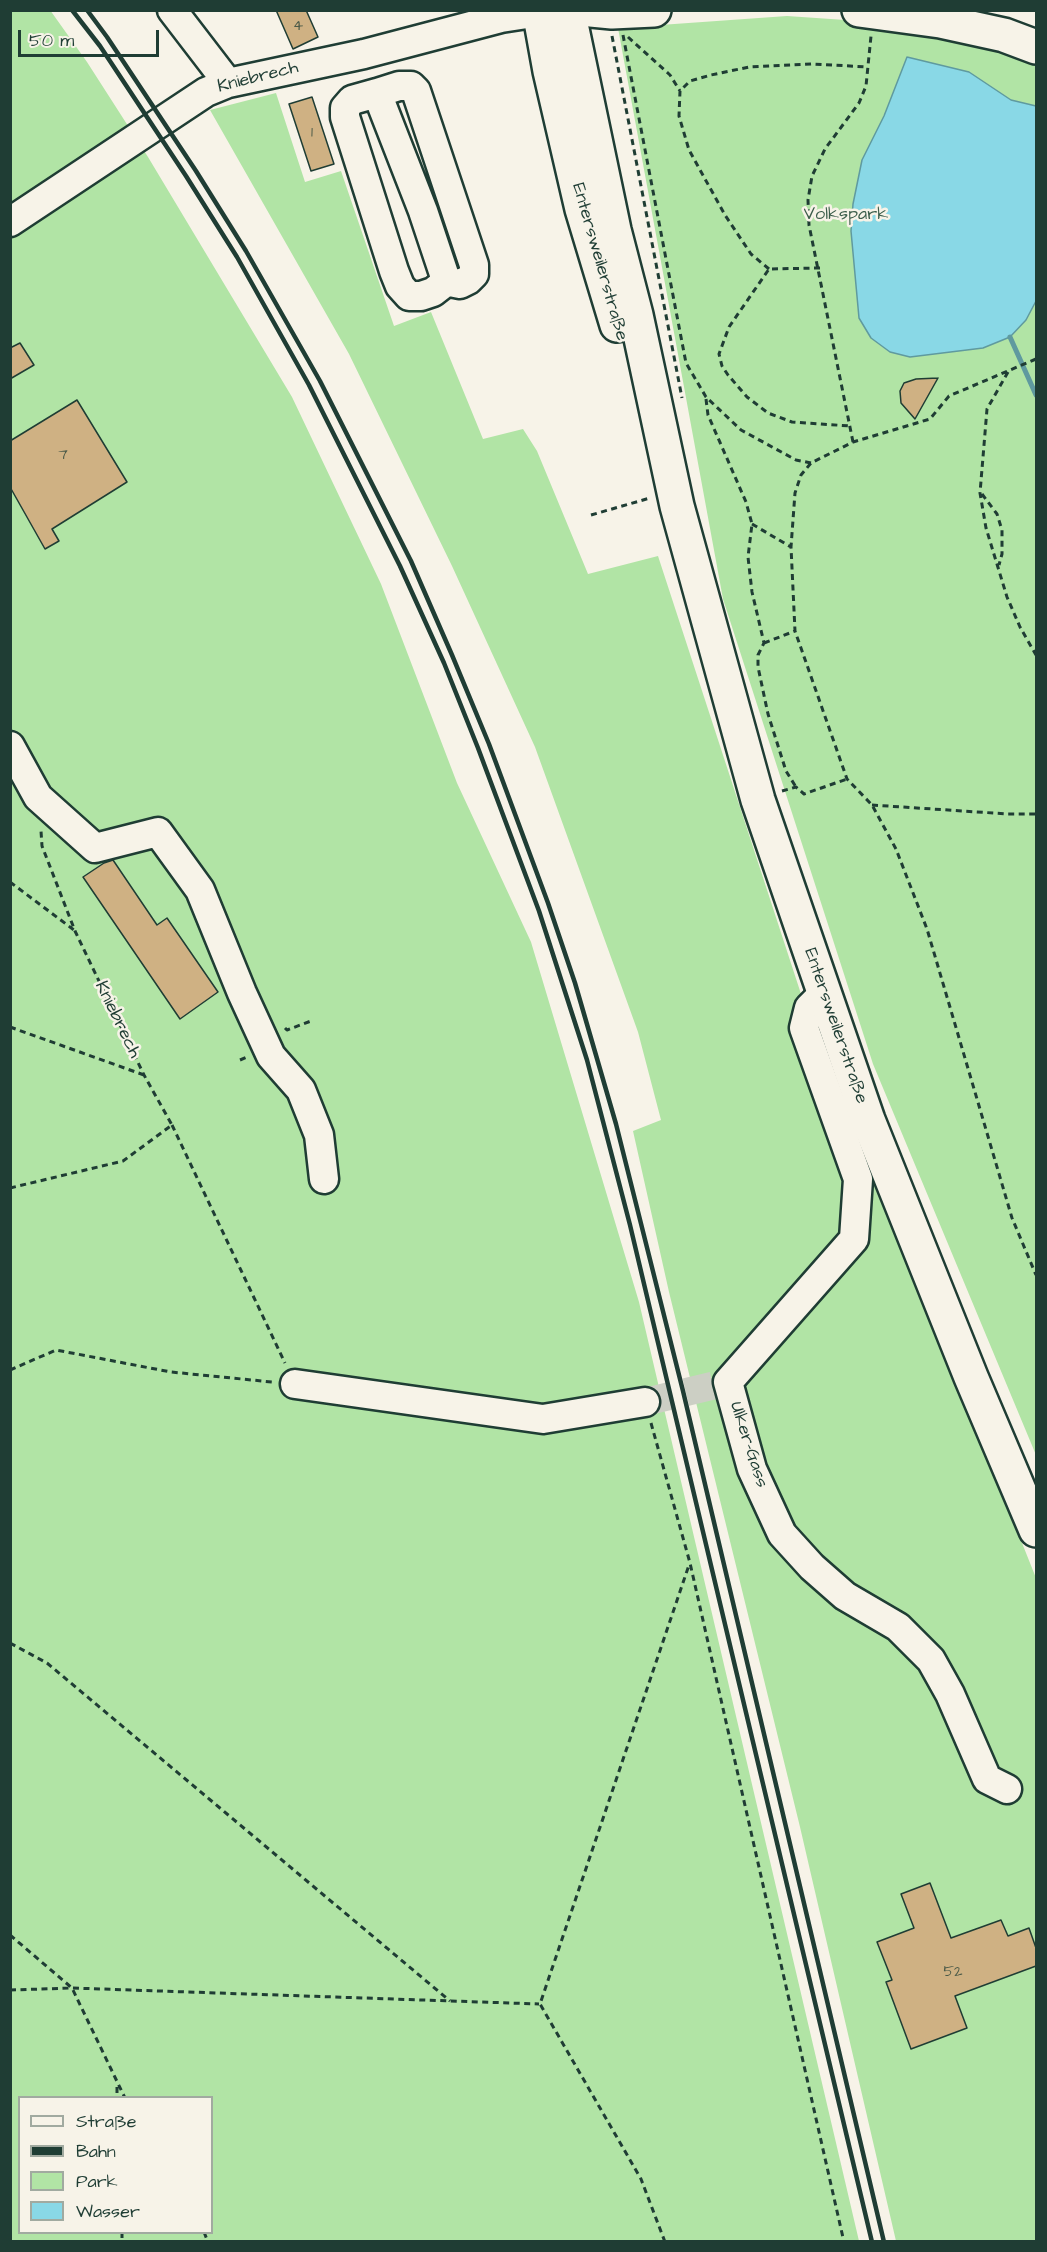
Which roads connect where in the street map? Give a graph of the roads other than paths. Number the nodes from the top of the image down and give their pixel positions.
1 (172, 10) edge
2 (654, 10) edge
3 (993, 10) edge
4 (550, 11) edge
5 (601, 22) edge
6 (865, 22) edge
7 (1036, 24) edge
8 (1036, 47) edge
9 (228, 83) junction
10 (377, 93) junction
11 (439, 159) junction
12 (405, 169) junction
13 (366, 181) junction
14 (10, 222) edge
15 (433, 240) junction
16 (394, 271) junction
17 (445, 277) junction
18 (10, 746) edge
19 (823, 994) junction
20 (324, 1179) dead end
21 (294, 1384) road end
22 (645, 1402) tunnel mouth
23 (1036, 1530) edge
24 (1007, 1789) dead end

1 - 9 street
2 - 5 main road
3 - 7 main road
4 - 9 street, Kniebrech
4 - 19 main road, Entersweilerstraße
6 - 8 main road
9 - 14 street, Kniebrech
10 - 11 street
10 - 12 street
10 - 13 street
11 - 12 street
11 - 17 street
12 - 13 street
12 - 15 street
13 - 16 street
15 - 16 street
15 - 17 street
16 - 17 street
18 - 20 street
19 - 23 main road, Entersweilerstraße
19 - 24 street, Ulker-Gass
21 - 22 street

